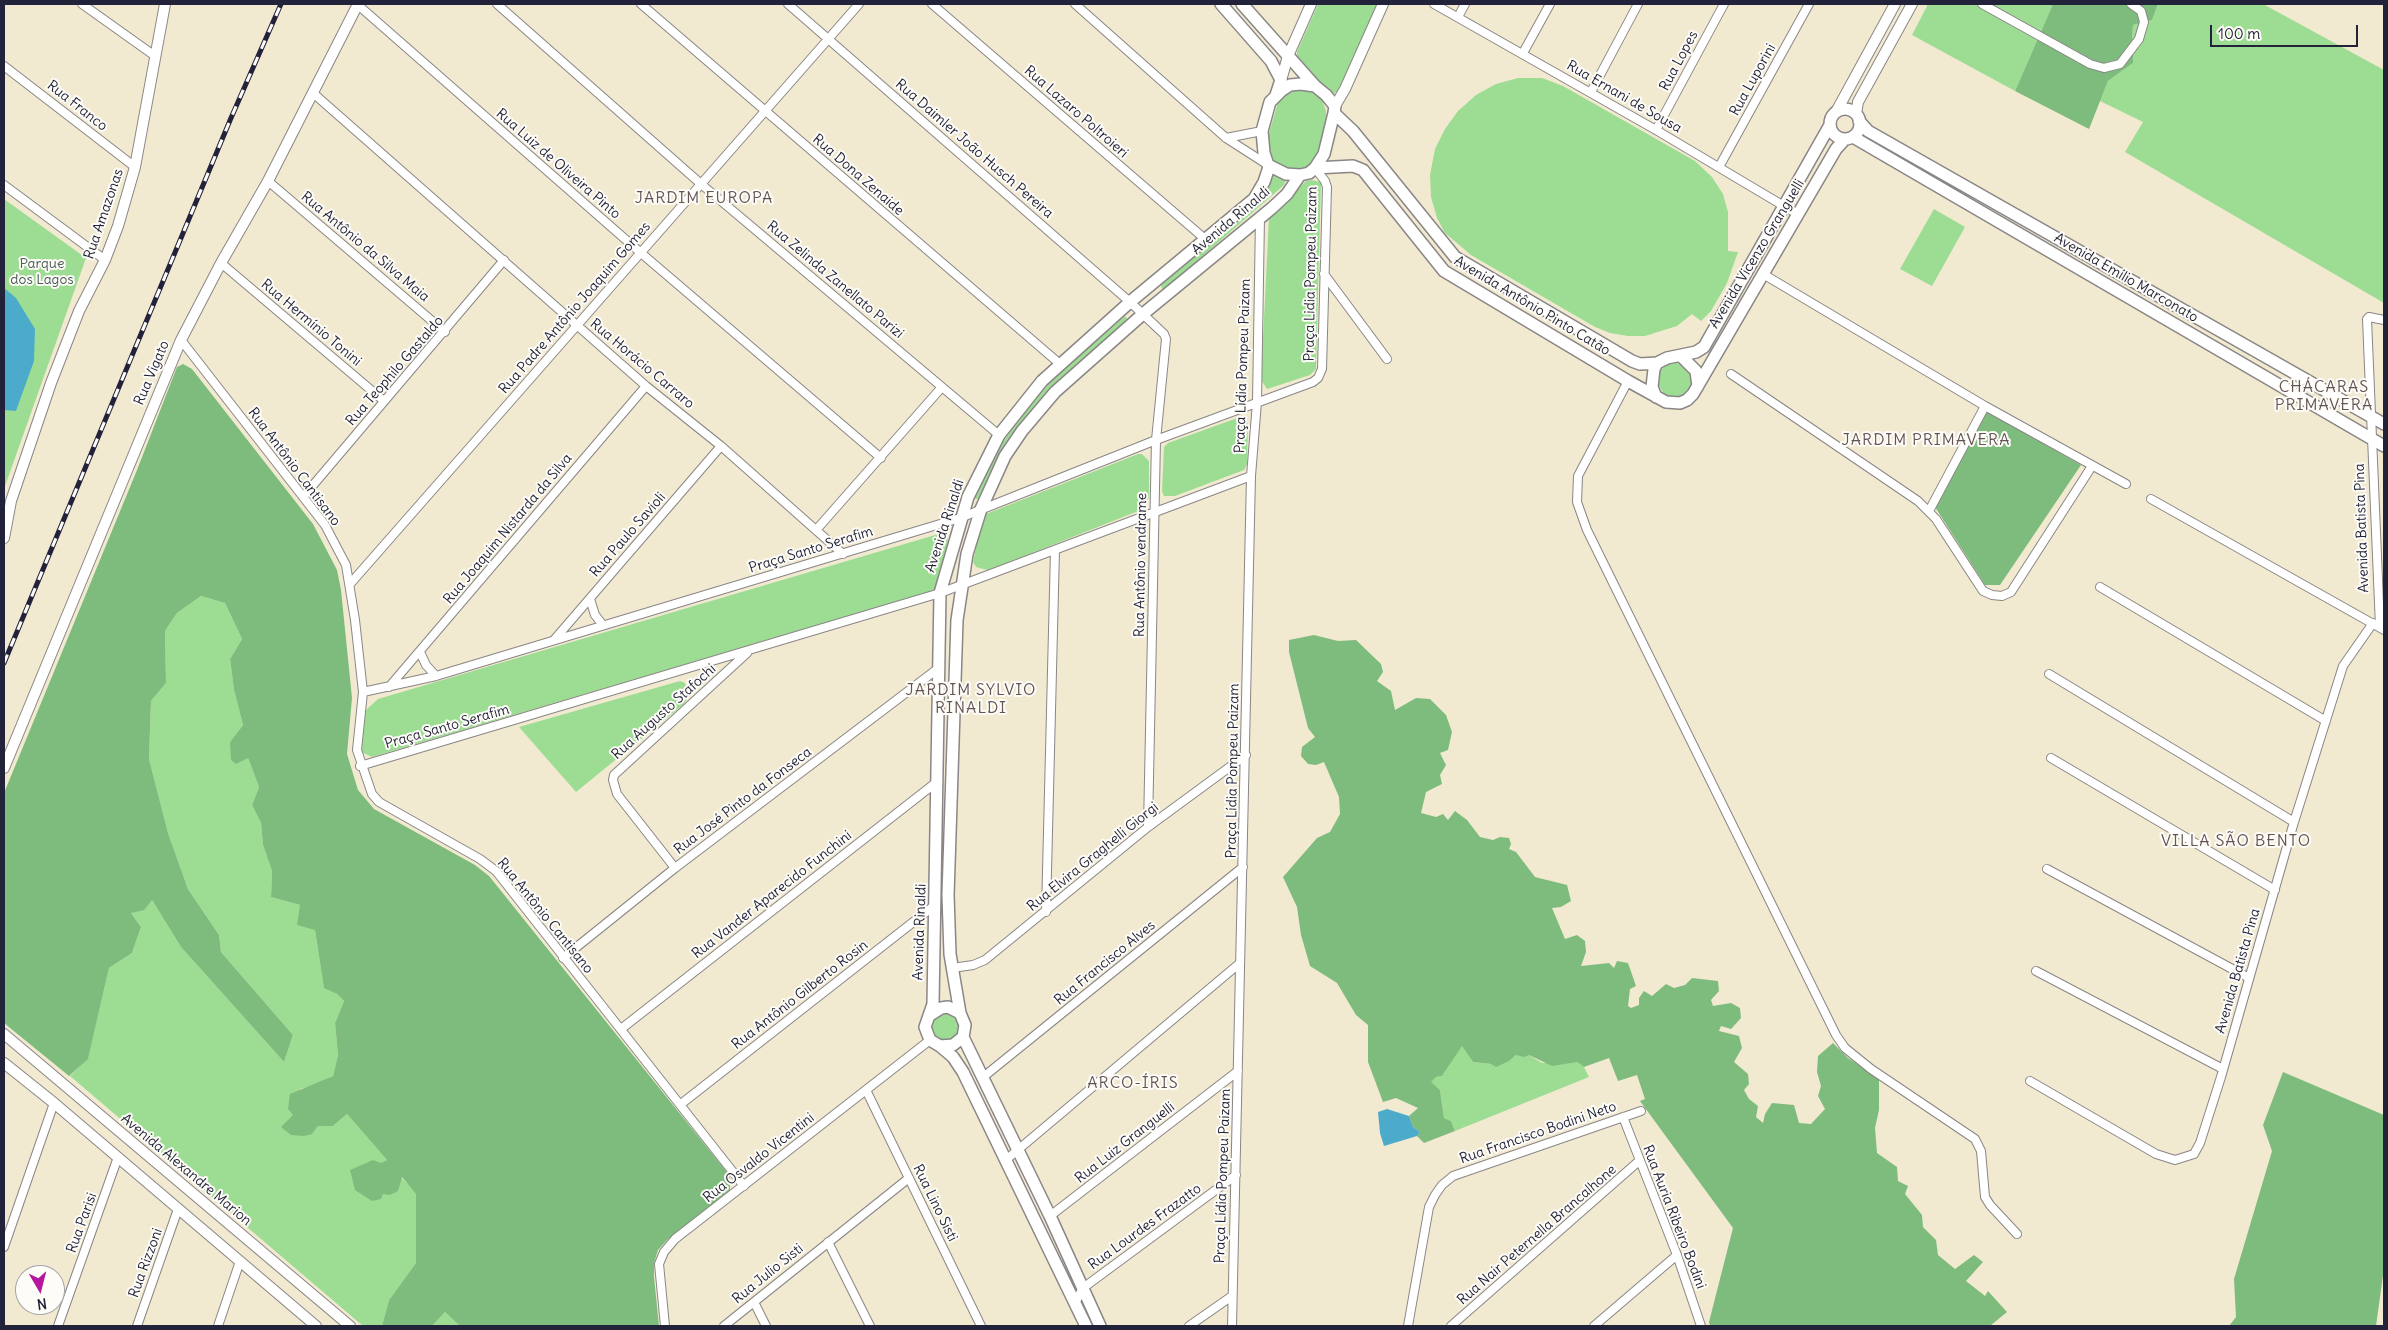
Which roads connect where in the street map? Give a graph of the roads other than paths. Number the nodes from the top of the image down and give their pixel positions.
1 (82, 4) edge
2 (165, 4) edge
3 (358, 4) edge
4 (497, 4) edge
5 (642, 4) edge
6 (788, 4) edge
7 (859, 4) edge
8 (932, 4) edge
9 (1075, 4) edge
10 (1221, 4) edge
11 (1242, 4) edge
12 (1311, 4) edge
13 (1382, 4) edge
14 (1434, 4) edge
15 (1465, 4) edge
16 (1550, 4) edge
17 (1638, 4) edge
18 (1724, 4) edge
19 (1809, 4) edge
20 (1895, 4) edge
21 (1912, 4) edge
22 (1982, 4) edge
23 (2131, 4) edge
24 (1458, 17) junction
25 (828, 39) junction
26 (1523, 53) junction
27 (155, 56) junction
28 (1288, 56) junction
29 (4, 66) edge
30 (1315, 86) junction
31 (1278, 90) junction
32 (1591, 92) junction
33 (312, 93) junction
34 (1334, 110) junction
35 (765, 111) junction
36 (1836, 112) junction
37 (1858, 118) junction
38 (1830, 125) junction
39 (1656, 130) junction
40 (1262, 131) junction
41 (1226, 138) junction
42 (1849, 138) junction
43 (1268, 166) junction
44 (135, 167) junction
45 (1719, 167) junction
46 (1315, 168) junction
47 (1300, 175) junction
48 (268, 181) junction
49 (4, 184) edge
50 (701, 184) junction
51 (1784, 206) junction
52 (1799, 215) junction
53 (1260, 217) junction
54 (1205, 239) junction
55 (641, 252) junction
56 (105, 260) junction
57 (504, 260) junction
58 (221, 263) junction
59 (1324, 274) junction
60 (1763, 274) junction
61 (1130, 302) junction
62 (1142, 314) junction
63 (2384, 320) edge
64 (577, 326) junction
65 (445, 332) junction
66 (181, 340) junction
67 (1682, 357) junction
68 (1387, 358) dead end
69 (1657, 363) junction
70 (1060, 364) junction
71 (1731, 374) dead end
72 (1628, 381) junction
73 (646, 386) junction
74 (1698, 386) junction
75 (942, 387) junction
76 (1656, 397) junction
77 (384, 401) junction
78 (1257, 402) junction
79 (1985, 406) junction
80 (2384, 424) edge
81 (2371, 428) junction
82 (999, 436) junction
83 (1156, 440) junction
84 (721, 446) junction
85 (2384, 446) edge
86 (881, 458) junction
87 (2092, 466) junction
88 (1251, 476) junction
89 (2126, 484) dead end
90 (303, 497) junction
91 (2151, 498) dead end
92 (8, 500) edge
93 (981, 509) junction
94 (1155, 511) junction
95 (1929, 511) junction
96 (960, 518) junction
97 (817, 529) junction
98 (4, 538) edge
99 (1056, 550) junction
100 (843, 554) junction
101 (350, 584) junction
102 (961, 585) junction
103 (2100, 587) dead end
104 (940, 593) junction
105 (590, 599) junction
106 (602, 624) junction
107 (2379, 627) edge
108 (554, 640) junction
109 (420, 652) junction
110 (749, 652) junction
111 (940, 667) junction
112 (2048, 674) dead end
113 (436, 676) junction
114 (389, 687) junction
115 (363, 692) junction
116 (2326, 721) junction
117 (1246, 755) junction
118 (2051, 758) dead end
119 (360, 766) junction
120 (4, 768) edge
121 (938, 780) junction
122 (2294, 822) junction
123 (1148, 827) junction
124 (1243, 867) junction
125 (676, 868) junction
126 (2047, 869) dead end
127 (2275, 890) junction
128 (936, 905) junction
129 (1046, 912) junction
130 (563, 958) junction
131 (1240, 963) junction
132 (952, 968) junction
133 (2036, 971) dead end
134 (2250, 978) junction
135 (960, 1013) junction
136 (930, 1015) junction
137 (621, 1029) junction
138 (4, 1034) edge
139 (963, 1037) junction
140 (930, 1040) junction
141 (940, 1046) junction
142 (4, 1062) edge
143 (2223, 1068) junction
144 (1238, 1071) junction
145 (982, 1078) junction
146 (2030, 1081) dead end
147 (866, 1090) junction
148 (54, 1102) junction
149 (681, 1104) junction
150 (1641, 1110) dead end
151 (1623, 1117) junction
152 (1017, 1149) junction
153 (118, 1157) junction
154 (1007, 1160) junction
155 (1639, 1161) junction
156 (1236, 1175) junction
157 (909, 1178) junction
158 (744, 1186) junction
159 (178, 1209) junction
160 (1050, 1216) junction
161 (2017, 1234) dead end
162 (828, 1242) junction
163 (4, 1247) edge
164 (1677, 1256) junction
165 (240, 1262) junction
166 (1082, 1288) junction
167 (1232, 1296) junction
168 (754, 1302) junction
169 (1075, 1303) junction
170 (304, 1322) edge
171 (58, 1326) edge
172 (136, 1326) edge
173 (218, 1326) edge
174 (316, 1326) edge
175 (350, 1326) edge
176 (665, 1326) edge
177 (724, 1326) edge
178 (766, 1326) edge
179 (870, 1326) edge
180 (981, 1326) edge
181 (1086, 1326) edge
182 (1100, 1326) edge
183 (1189, 1326) edge
184 (1232, 1326) edge
185 (1408, 1326) edge
186 (1451, 1326) edge
187 (1594, 1326) edge
188 (1701, 1326) edge

1 - 27 street
2 - 27 street, Rua Amazonas
3 - 33 street, Rua Vigato
3 - 55 street, Rua Luiz de Oliveira Pinto
4 - 50 street, Rua Zelinda Zanellato Parizi
5 - 35 street, Rua Dona Zenaide
6 - 25 street, Rua Daimler João Husch Pereira
7 - 25 street, Rua Padre Antônio Joaquim Gomes
8 - 54 street, Rua Lazaro Poltroieri
9 - 41 street
10 - 31 main road
11 - 28 main road
12 - 28 street
13 - 34 street
14 - 24 street, Rua Ernani de Sousa
15 - 24 street
16 - 26 street
17 - 32 street
18 - 39 street, Rua Lopes
19 - 45 street, Rua Luporini
20 - 36 street, Avenida Vicenzo Granguelli
21 - 37 street, Avenida Vicenzo Granguelli
22 - 23 street
24 - 26 street, Rua Ernani de Sousa
25 - 35 street, Rua Padre Antônio Joaquim Gomes
25 - 61 street, Rua Daimler João Husch Pereira
26 - 32 street, Rua Ernani de Sousa
27 - 44 street, Rua Amazonas
28 - 30 main road
28 - 31 street
29 - 44 street, Rua Franco
30 - 31 main road
30 - 34 main road
31 - 40 main road, Avenida Rinaldi
32 - 39 street, Rua Ernani de Sousa
33 - 48 street, Rua Vigato
33 - 57 street, Rua Horácio Carraro
34 - 46 main road
34 - 69 main road, Avenida Antônio Pinto Catão
35 - 50 street, Rua Padre Antônio Joaquim Gomes
35 - 70 street, Rua Dona Zenaide
36 - 37 main road
36 - 38 main road, Avenida Vicenzo Granguelli
37 - 42 main road, Avenida Vicenzo Granguelli
37 - 81 main road, Avenida Emílio Marconato
38 - 42 main road
38 - 51 main road, Avenida Vicenzo Granguelli
39 - 45 street, Rua Ernani de Sousa
40 - 41 street
40 - 43 main road, Avenida Rinaldi
41 - 43 street
42 - 52 main road, Avenida Vicenzo Granguelli
42 - 81 main road, Avenida Emílio Marconato
43 - 47 main road, Avenida Rinaldi
43 - 54 main road, Avenida Rinaldi
44 - 56 street, Rua Amazonas
45 - 51 street, Rua Ernani de Sousa
46 - 47 main road, Avenida Rinaldi
46 - 59 street, Praça Lidia Pompeu Paizam
46 - 72 main road, Avenida Antônio Pinto Catão
47 - 53 main road, Avenida Rinaldi
48 - 58 street, Rua Vigato
48 - 65 street, Rua Antônio da Silva Maia
49 - 56 street
50 - 55 street, Rua Padre Antônio Joaquim Gomes
50 - 75 street, Rua Zelinda Zanellato Parizi
51 - 52 street, Rua Ernani de Sousa
51 - 67 main road, Avenida Vicenzo Granguelli
52 - 60 main road, Avenida Vicenzo Granguelli
53 - 62 main road, Avenida Rinaldi
53 - 78 street, Praça Lídia Pompeu Paizam
54 - 61 main road, Avenida Rinaldi
55 - 64 street, Rua Padre Antônio Joaquim Gomes
55 - 86 street, Rua Luiz de Oliveira Pinto
56 - 92 street, Rua Amazonas
57 - 64 street, Rua Horácio Carraro
57 - 65 street, Rua Teophilo Gastaldo
58 - 66 street, Rua Vigato
58 - 77 street, Rua Hermínio Tonini
59 - 68 street
59 - 78 street, Praça Lidia Pompeu Paizam
60 - 74 main road, Avenida Vicenzo Granguelli
60 - 79 street
61 - 62 street, Rua Daimler João Husch Pereira
61 - 70 main road, Avenida Rinaldi
62 - 83 street, Rua Antônio vendrame
62 - 93 main road, Avenida Rinaldi
63 - 81 street, Avenida Batista Pina
64 - 73 street, Rua Horácio Carraro
64 - 101 street, Rua Padre Antônio Joaquim Gomes
65 - 77 street, Rua Teophilo Gastaldo
66 - 90 street, Rua Antônio Cantisano
66 - 120 street, Rua Vigato
67 - 69 main road
67 - 74 main road
69 - 76 main road
70 - 82 main road, Avenida Rinaldi
71 - 95 street
72 - 76 main road, Avenida Antônio Pinto Catão
72 - 161 street
73 - 84 street, Rua Horácio Carraro
73 - 109 street, Rua Joaquim Nistarda da Silva
74 - 76 main road
75 - 82 street, Rua Zelinda Zanellato Parizi
75 - 86 street
77 - 90 street, Rua Teophilo Gastaldo
78 - 83 street, Praça Santo Serafim
78 - 88 street, Praça Lídia Pompeu Paizam
79 - 87 street
79 - 95 street
80 - 81 main road, Avenida Emílio Marconato
81 - 85 main road, Avenida Emílio Marconato
81 - 107 street, Avenida Batista Pina
82 - 96 main road, Avenida Rinaldi
83 - 93 street, Praça Santo Serafim
83 - 94 street, Rua Antônio vendrame
84 - 97 street, Rua Horácio Carraro
84 - 105 street, Rua Paulo Savioli
86 - 97 street
87 - 89 street
87 - 95 street
88 - 94 street, Praça Santo Serafim
88 - 117 street, Praça Lídia Pompeu Paizam
90 - 101 street, Rua Antônio Cantisano
91 - 107 street
92 - 98 street, Rua Amazonas
93 - 96 street, Praça Santo Serafim
93 - 102 main road, Avenida Rinaldi
94 - 99 street, Praça Santo Serafim
94 - 123 street, Rua Antônio vendrame
96 - 100 street, Praça Santo Serafim
96 - 104 main road, Avenida Rinaldi
97 - 100 street, Rua Horácio Carraro
99 - 102 street, Praça Santo Serafim
99 - 129 street
100 - 106 street, Praça Santo Serafim
101 - 115 street, Rua Antônio Cantisano
102 - 104 street, Praça Santo Serafim
102 - 132 main road, Avenida Rinaldi
103 - 116 street
104 - 110 street, Praça Santo Serafim
104 - 111 main road, Avenida Rinaldi
105 - 106 street
105 - 108 street, Rua Paulo Savioli
106 - 108 street, Praça Santo Serafim
107 - 116 street, Avenida Batista Pina
108 - 113 street, Praça Santo Serafim
109 - 113 street
109 - 114 street, Rua Joaquim Nistarda da Silva
110 - 119 street, Praça Santo Serafim
110 - 125 street, Rua Augusto Stafochi
111 - 121 main road, Avenida Rinaldi
111 - 125 street, Rua José Pinto da Fonseca
112 - 122 street
113 - 114 street, Praça Santo Serafim
114 - 115 street, Praça Santo Serafim
115 - 119 street, Rua Antônio Cantisano
116 - 122 street, Avenida Batista Pina
117 - 123 street, Rua Elvira Graghelli Giorgi
117 - 124 street, Praça Lídia Pompeu Paizam
118 - 127 street
119 - 130 street, Rua Antônio Cantisano
121 - 128 main road, Avenida Rinaldi
121 - 137 street, Rua Vander Aparecido Funchini
122 - 127 street, Avenida Batista Pina
123 - 129 street, Rua Elvira Graghelli Giorgi
124 - 131 street, Praça Lídia Pompeu Paizam
124 - 145 street, Rua Francisco Alves
125 - 130 street, Rua José Pinto da Fonseca
126 - 134 street
127 - 134 street, Avenida Batista Pina
128 - 136 main road, Avenida Rinaldi
128 - 149 street, Rua Antônio Gilberto Rosin
129 - 132 street, Rua Elvira Graghelli Giorgi
130 - 137 street, Rua Antônio Cantisano
131 - 144 street, Praça Lídia Pompeu Paizam
131 - 152 street
132 - 135 main road, Avenida Rinaldi
133 - 143 street
134 - 143 street, Avenida Batista Pina
135 - 136 main road
135 - 139 main road
136 - 140 main road
137 - 149 street, Rua Antônio Cantisano
138 - 175 street, Avenida Alexandre Marion
139 - 141 main road
139 - 145 main road
140 - 141 main road
140 - 147 street, Rua Osvaldo Vicentini
141 - 154 main road
142 - 148 street
143 - 146 street, Avenida Batista Pina
144 - 156 street, Praça Lídia Pompeu Paizam
144 - 160 street, Rua Luiz Granguelli
145 - 152 main road
147 - 157 street, Rua Lino Sisti
147 - 158 street, Rua Osvaldo Vicentini
148 - 153 street
148 - 163 street
149 - 158 street, Rua Antônio Cantisano
150 - 151 street, Rua Francisco Bodini Neto
151 - 155 street, Rua Auria Ribeiro Bodini
151 - 185 street, Rua Francisco Bodini Neto
152 - 154 street
152 - 160 main road
153 - 159 street
153 - 171 street, Rua Parisi
154 - 169 main road
155 - 164 street, Rua Auria Ribeiro Bodini
155 - 186 street, Rua Nair Peternella Brancalhone
156 - 166 street, Rua Lourdes Frazatto
156 - 167 street, Praça Lídia Pompeu Paizam
157 - 162 street, Rua Julio Sisti
157 - 180 street, Rua Lino Sisti
158 - 176 street, Rua Osvaldo Vicentini
159 - 165 street
159 - 172 street, Rua Rizzoni
160 - 166 main road
162 - 168 street, Rua Julio Sisti
162 - 179 street
164 - 187 street
164 - 188 street, Rua Auria Ribeiro Bodini
165 - 170 street
165 - 173 street
166 - 169 street, Rua Lourdes Frazatto
166 - 182 main road
167 - 183 street
167 - 184 street, Praça Lídia Pompeu Paizam
168 - 177 street, Rua Julio Sisti
168 - 178 street
169 - 181 main road
170 - 174 street

